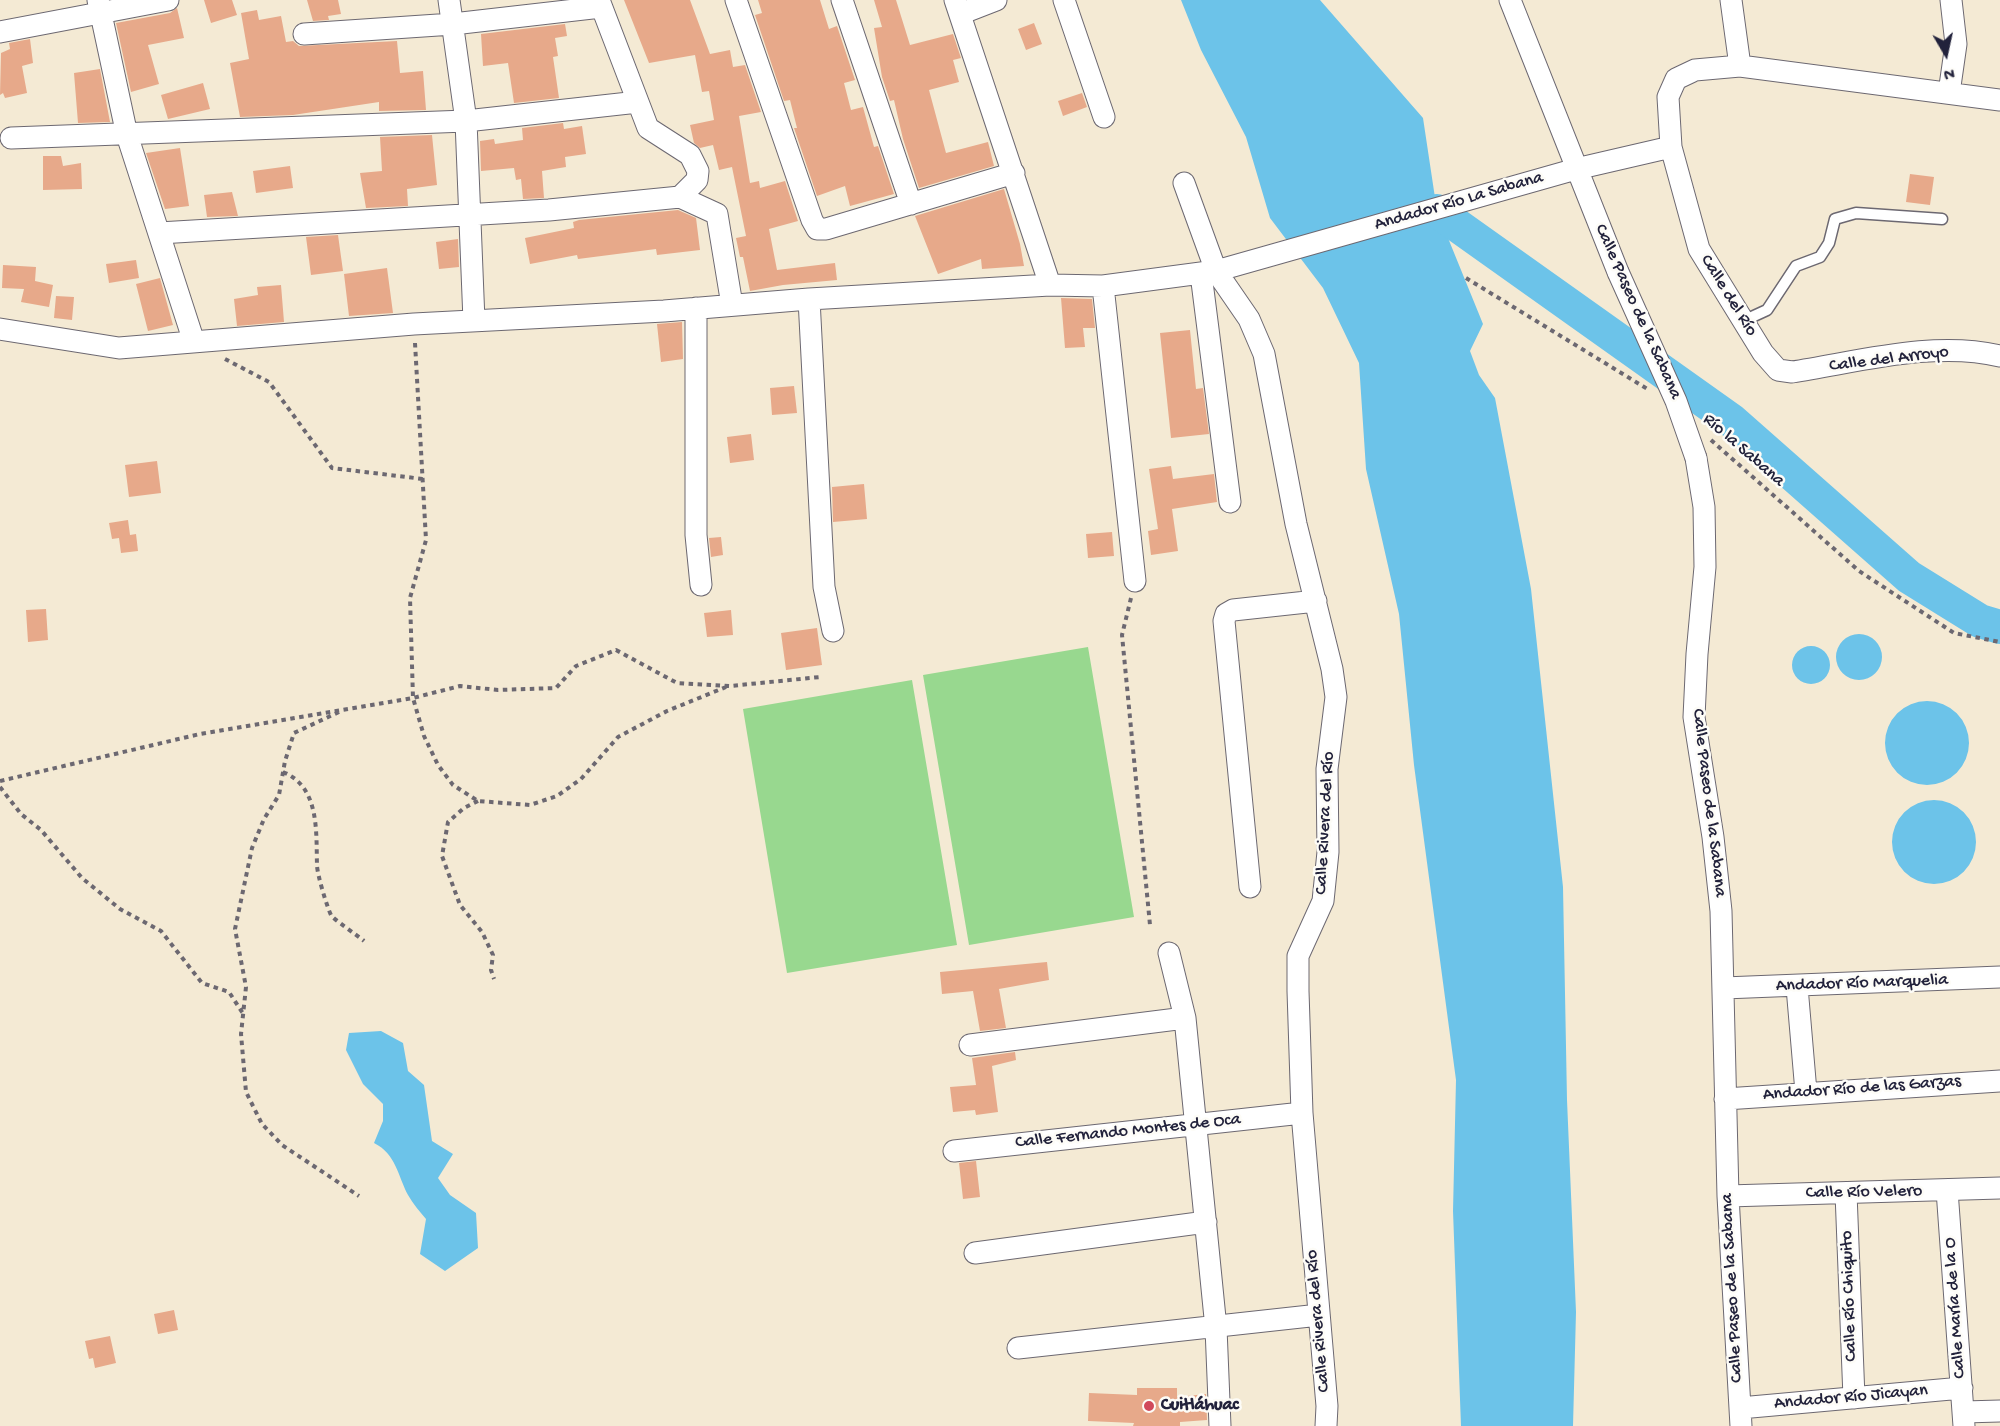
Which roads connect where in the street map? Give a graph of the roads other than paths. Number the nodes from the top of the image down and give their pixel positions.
1 (168, 0) edge
2 (448, 0) edge
3 (736, 0) edge
4 (842, 0) edge
5 (996, 0) edge
6 (1064, 0) edge
7 (1510, 0) edge
8 (1731, 0) edge
9 (1951, 0) edge
10 (600, 4) edge
11 (99, 6) edge
12 (957, 7) edge
13 (453, 24) junction
14 (0, 32) edge
15 (304, 34) dead end
16 (1740, 66) junction
17 (1949, 93) junction
18 (2000, 100) edge
19 (638, 102) junction
20 (1104, 117) dead end
21 (466, 121) junction
22 (127, 135) junction
23 (11, 138) dead end
24 (1671, 147) junction
25 (1576, 169) junction
26 (1014, 173) junction
27 (1184, 183) dead end
28 (680, 197) junction
29 (911, 204) junction
30 (470, 215) junction
31 (1942, 219) dead end
32 (159, 233) junction
33 (1208, 272) junction
34 (1050, 285) junction
35 (1103, 286) junction
36 (809, 299) junction
37 (732, 304) junction
38 (696, 308) junction
39 (474, 321) junction
40 (1743, 321) junction
41 (0, 329) edge
42 (194, 342) junction
43 (2000, 356) edge
44 (1778, 370) joint
45 (1230, 502) dead end
46 (1135, 581) road end
47 (701, 585) dead end
48 (1316, 601) junction
49 (833, 631) dead end
50 (1250, 887) dead end
51 (1169, 953) dead end
52 (2000, 977) edge
53 (1797, 987) junction
54 (1724, 988) junction
55 (1185, 1017) junction
56 (970, 1045) dead end
57 (2000, 1081) edge
58 (1806, 1092) junction
59 (1725, 1098) junction
60 (1302, 1113) junction
61 (1196, 1126) junction
62 (954, 1151) dead end
63 (2000, 1188) edge
64 (1947, 1190) junction
65 (1846, 1193) junction
66 (1728, 1196) junction
67 (1206, 1222) junction
68 (975, 1252) dead end
69 (1319, 1315) junction
70 (1216, 1328) junction
71 (1018, 1348) dead end
72 (1962, 1388) junction
73 (1854, 1398) junction
74 (2000, 1411) edge
75 (1740, 1417) edge
76 (1964, 1419) edge
77 (1220, 1426) edge
78 (1326, 1426) edge

1 - 11 street
2 - 13 street
3 - 29 street
4 - 29 street
5 - 12 street
6 - 20 street
7 - 25 street, Calle Paseo de la Sabana
8 - 16 street
9 - 17 street
10 - 13 street
10 - 19 street
11 - 14 street
11 - 22 street
12 - 26 street
13 - 15 street
13 - 21 street
16 - 17 street, Calle del Río
16 - 24 street, Calle del Río
17 - 18 street, Calle del Río
19 - 21 street
19 - 28 street
21 - 22 street
21 - 30 street
22 - 23 street
22 - 32 street
24 - 25 street, Andador Río La Sabana
24 - 40 street, Calle del Río
25 - 33 street, Andador Río La Sabana
25 - 54 street, Calle Paseo de la Sabana, bridge
26 - 29 street
26 - 34 street
27 - 33 street
28 - 30 street
28 - 37 street
30 - 32 street
30 - 39 street
31 - 40 lane
32 - 42 street
33 - 35 street, Andador Río La Sabana
33 - 45 street
33 - 48 street, Calle Rivera del Río
34 - 35 street, Andador Río La Sabana
34 - 36 street, Andador Río La Sabana
35 - 46 street
36 - 37 street, Andador Río La Sabana
36 - 49 street
37 - 38 street, Andador Río La Sabana
38 - 39 street, Andador Río La Sabana
38 - 47 street
39 - 42 street, Andador Río La Sabana
40 - 44 street, Calle del Río
41 - 42 street, Andador Río La Sabana
43 - 44 street, Calle del Arroyo
48 - 50 street
48 - 60 street, Calle Rivera del Río
51 - 55 street
52 - 53 street, Andador Río Marquelia
53 - 54 street, Andador Río Marquelia
53 - 58 street
54 - 59 street, Calle Paseo de la Sabana
55 - 56 street
55 - 61 street
57 - 58 street, Andador Río de las Garzas
58 - 59 street, Andador Río de las Garzas
59 - 66 street, Calle Paseo de la Sabana
60 - 61 street, Calle Fernando Montes de Oca
60 - 69 street, Calle Rivera del Río
61 - 62 street, Calle Fernando Montes de Oca
61 - 67 street
63 - 64 street, Calle Río Velero
64 - 65 street, Calle Río Velero
64 - 72 street, Calle María de la O
65 - 66 street, Calle Río Velero
65 - 73 street, Calle Río Chiquito
66 - 75 street, Calle Paseo de la Sabana
67 - 68 street
67 - 70 street
69 - 70 street
69 - 78 street, Calle Rivera del Río
70 - 71 street
70 - 77 street
72 - 73 street, Andador Río Jicayan
72 - 76 street, Calle María de la O
73 - 75 street, Andador Río Jicayan
74 - 76 street

